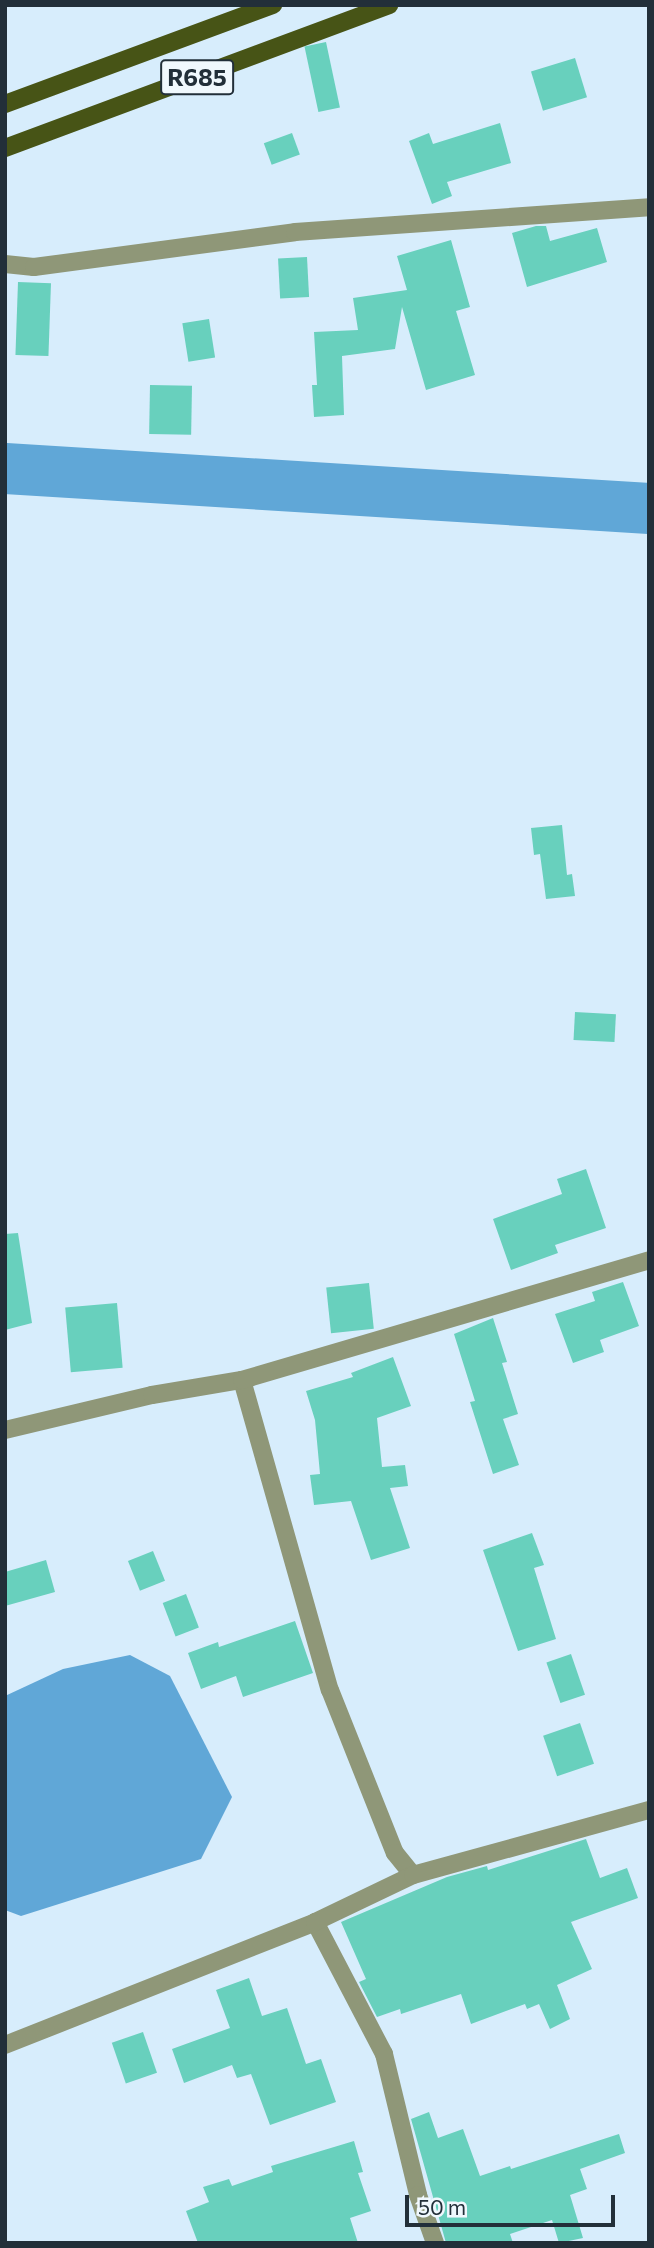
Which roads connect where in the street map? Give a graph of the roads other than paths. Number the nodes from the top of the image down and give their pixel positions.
1 (274, 5) edge
2 (389, 5) edge
3 (247, 11) edge
4 (5, 104) edge
5 (5, 149) edge
6 (649, 207) edge
7 (5, 264) edge
8 (649, 1260) edge
9 (242, 1380) junction
10 (5, 1430) edge
11 (649, 1810) edge
12 (413, 1875) junction
13 (315, 1922) junction
14 (5, 2045) edge
15 (435, 2243) edge

1 - 3 main road, R685
2 - 5 main road, R685
3 - 4 main road, R685
6 - 7 street
8 - 9 street
9 - 10 street
9 - 12 street
11 - 12 street
12 - 13 street
13 - 14 street
13 - 15 street

